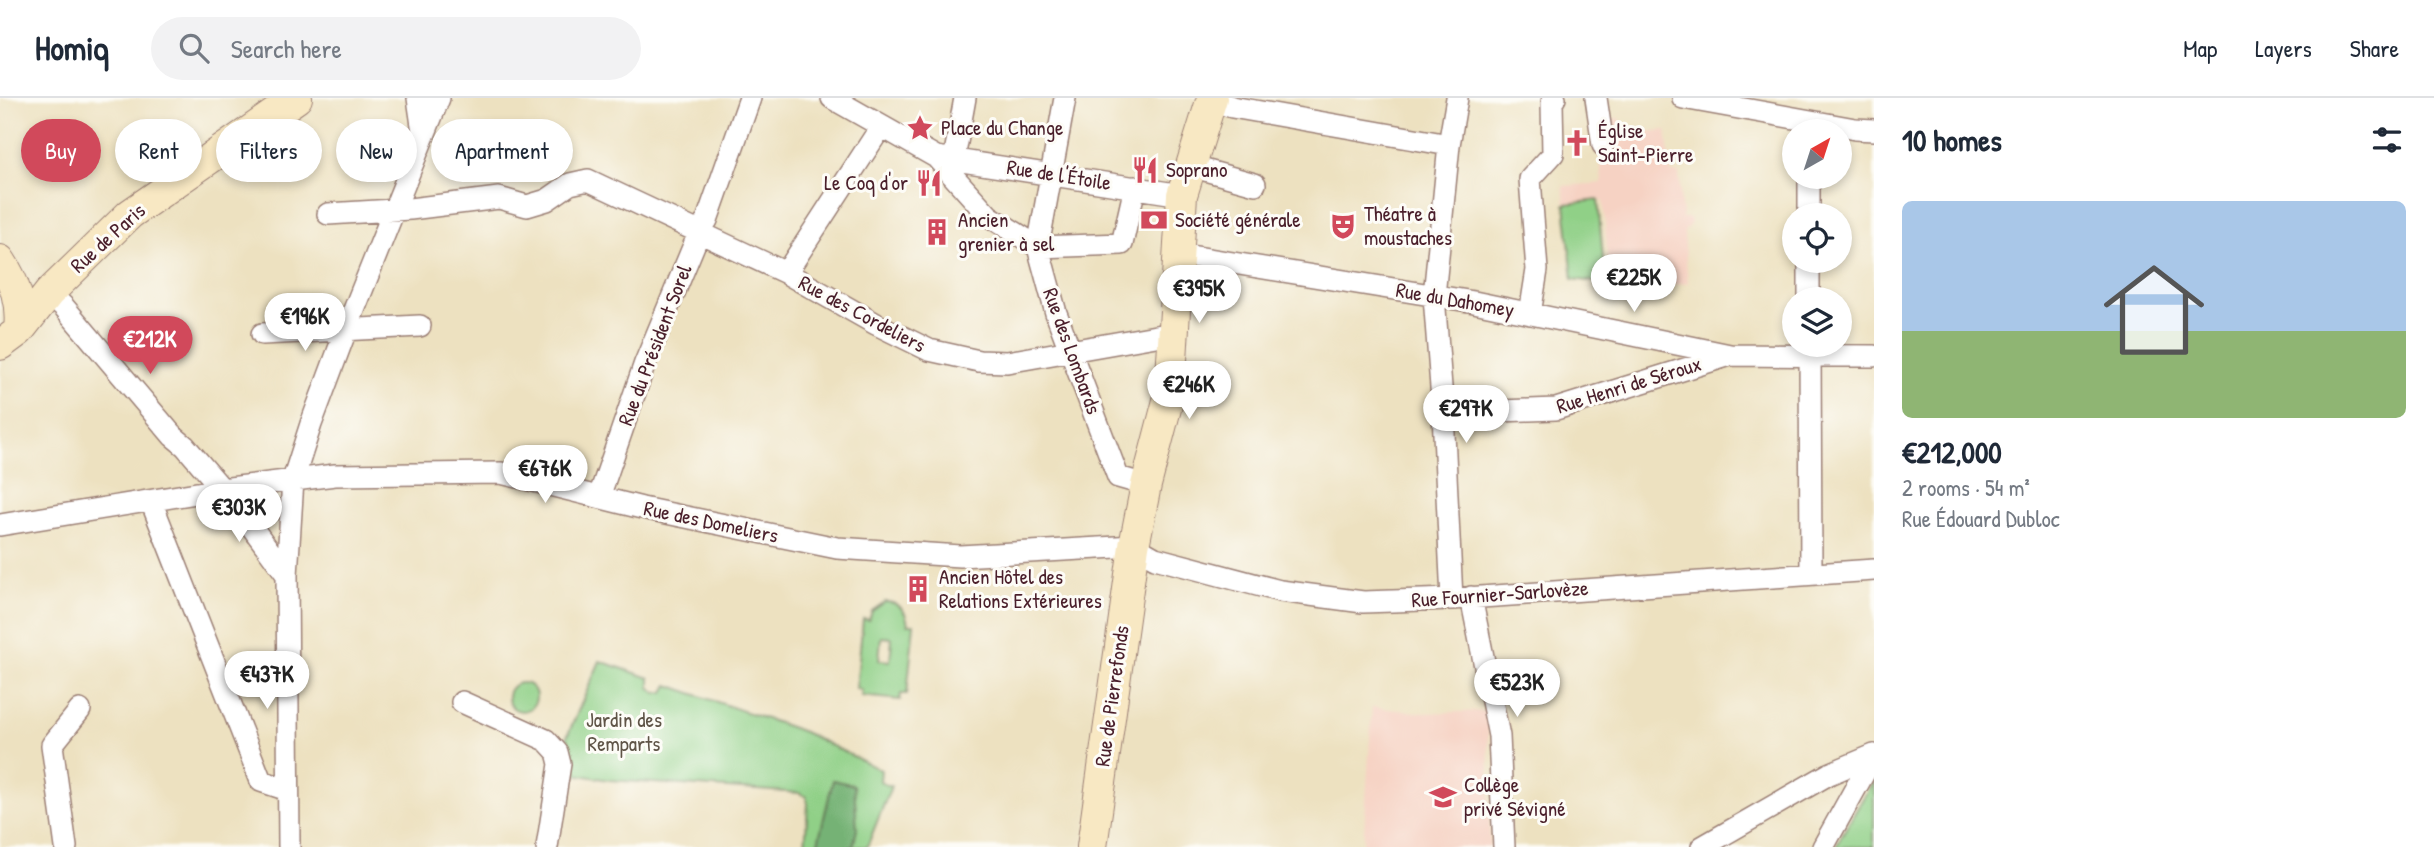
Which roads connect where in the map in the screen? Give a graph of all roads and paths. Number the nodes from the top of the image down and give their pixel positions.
1 (297, 98) edge
2 (418, 98) edge
3 (439, 98) edge
4 (750, 98) edge
5 (834, 98) edge
6 (965, 98) edge
7 (1065, 98) edge
8 (1457, 98) edge
9 (1555, 98) edge
10 (1596, 98) edge
11 (1212, 99) edge
12 (1691, 99) edge
13 (1798, 119) edge
14 (881, 127) junction
15 (1852, 129) edge
16 (1874, 130) edge
17 (424, 135) junction
18 (1450, 145) junction
19 (1603, 145) dead end
20 (945, 158) junction
21 (1190, 166) junction
22 (1051, 173) junction
23 (1255, 184) dead end
24 (1135, 187) junction
25 (1182, 195) junction
26 (396, 208) junction
27 (327, 214) dead end
28 (699, 233) junction
29 (1038, 247) junction
30 (1178, 254) junction
31 (0, 260) edge
32 (786, 273) junction
33 (7, 286) edge
34 (49, 293) junction
35 (1434, 296) junction
36 (1530, 314) junction
37 (420, 326) dead end
38 (346, 330) junction
39 (1173, 333) junction
40 (262, 334) dead end
41 (6, 338) edge
42 (1070, 350) junction
43 (1782, 352) edge
44 (1852, 354) edge
45 (1730, 355) junction
46 (1874, 356) edge
47 (1810, 357) edge
48 (1443, 412) junction
49 (293, 480) junction
50 (1146, 485) junction
51 (221, 489) junction
52 (599, 497) junction
53 (151, 501) junction
54 (0, 525) edge
55 (1134, 546) junction
56 (1874, 570) edge
57 (1811, 573) junction
58 (287, 575) junction
59 (1462, 598) junction
60 (462, 702) dead end
61 (80, 710) dead end
62 (1874, 755) edge
63 (288, 790) junction
64 (66, 847) edge
65 (289, 847) edge
66 (547, 847) edge
67 (1092, 847) edge
68 (1504, 847) edge
69 (1702, 847) edge
70 (1824, 847) edge

1 - 34 main road, Rue de Paris
2 - 17 street
3 - 17 street
4 - 28 street, Rue du Président Sorel
5 - 14 street
6 - 20 street
7 - 22 street
8 - 18 street
9 - 36 street
10 - 19 street
11 - 18 street
11 - 21 main road, Rue de Pierrefonds
12 - 13 street
14 - 20 street
14 - 32 street
15 - 16 street
17 - 26 street
18 - 35 street
20 - 22 street, Rue de l'Étoile
20 - 29 street
21 - 23 street
21 - 25 main road, Rue de Pierrefonds
22 - 24 street, Rue de l'Étoile
22 - 29 street
24 - 25 street, Rue de l'Étoile
24 - 29 street
25 - 30 main road, Rue de Pierrefonds
26 - 27 street
26 - 28 street, Rue des Cordeliers
26 - 38 street
28 - 32 street, Rue des Cordeliers
28 - 52 street, Rue du Président Sorel
29 - 42 street, Rue des Lombards
30 - 35 street, Rue du Dahomey
30 - 39 main road, Rue de Pierrefonds
31 - 33 main road
32 - 42 street, Rue des Cordeliers
33 - 34 main road
33 - 41 main road
34 - 41 main road, Rue de Paris
34 - 51 street
35 - 36 street, Rue du Dahomey
35 - 48 street
36 - 45 street, Rue du Dahomey
37 - 38 street
38 - 40 street
38 - 49 street
39 - 42 street, Rue des Cordeliers
39 - 50 main road, Rue de Pierrefonds
42 - 50 street, Rue des Lombards
43 - 45 street
44 - 46 street
45 - 48 street, Rue Henri de Séroux
47 - 57 street
48 - 59 street
49 - 51 street, Rue des Domeliers
49 - 52 street, Rue des Domeliers
49 - 58 street
50 - 55 main road, Rue de Pierrefonds
51 - 53 street, Rue des Domeliers
51 - 58 street
52 - 55 street, Rue des Domeliers
53 - 54 street, Rue des Domeliers
53 - 63 street
55 - 59 street, Rue Fournier-Sarlovèze
55 - 67 main road, Rue de Pierrefonds
56 - 57 street, Rue Fournier-Sarlovèze
57 - 59 street, Rue Fournier-Sarlovèze
58 - 63 street
59 - 68 street
60 - 66 street
61 - 64 street
62 - 69 street
62 - 70 street
63 - 65 street

